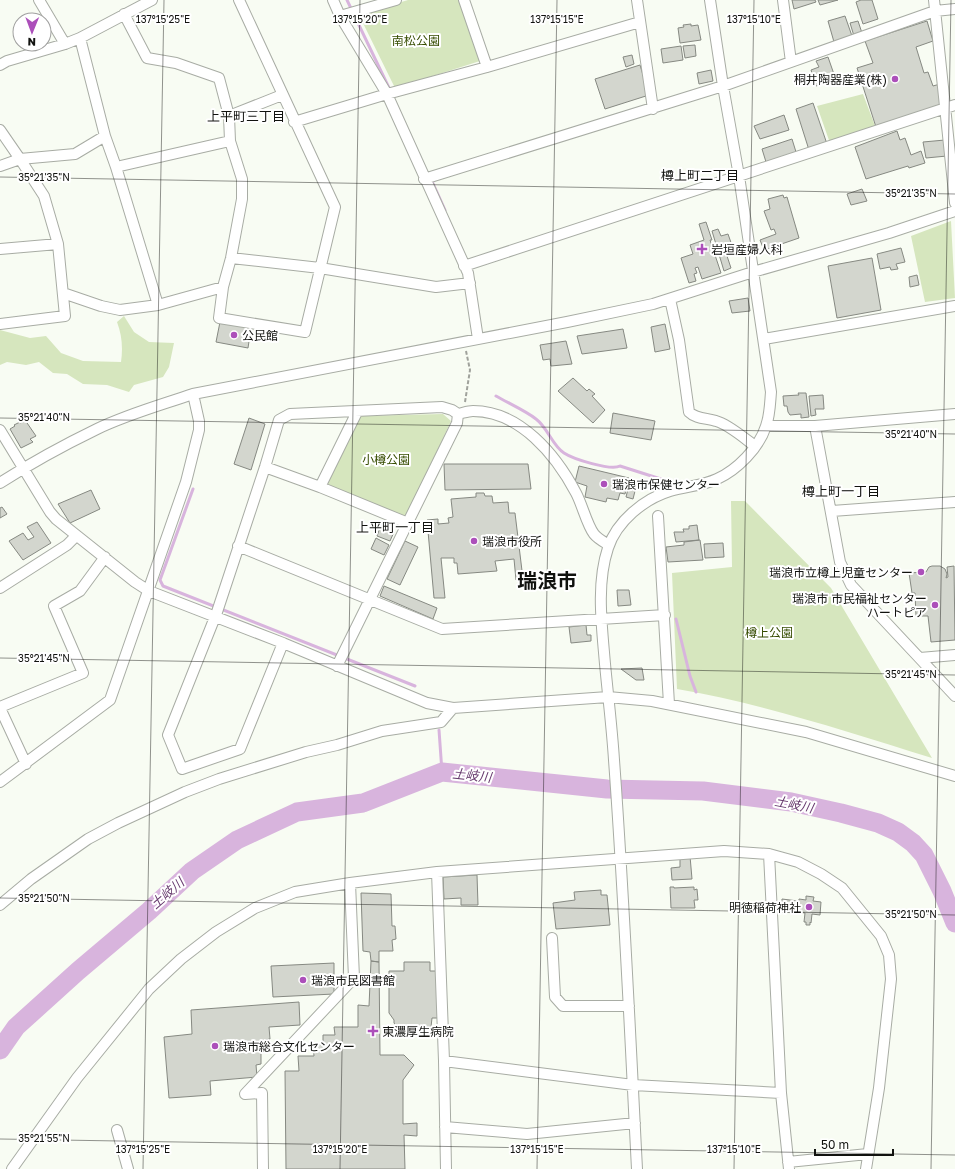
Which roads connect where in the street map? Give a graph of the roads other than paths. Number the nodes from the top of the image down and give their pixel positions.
1 (39, 0) edge
2 (152, 0) edge
3 (239, 0) edge
4 (333, 0) edge
5 (396, 0) edge
6 (464, 0) edge
7 (637, 0) edge
8 (710, 0) edge
9 (783, 0) edge
10 (934, 0) edge
11 (955, 9) edge
12 (936, 11) junction
13 (124, 14) junction
14 (340, 16) junction
15 (640, 22) junction
16 (80, 38) junction
17 (65, 44) junction
18 (791, 62) junction
19 (0, 65) edge
20 (487, 67) junction
21 (723, 86) junction
22 (386, 94) junction
23 (282, 95) junction
24 (950, 106) edge
25 (653, 109) junction
26 (229, 116) junction
27 (294, 122) junction
28 (0, 130) edge
29 (105, 136) junction
30 (230, 141) junction
31 (20, 158) junction
32 (0, 166) edge
33 (116, 167) junction
34 (739, 176) junction
35 (424, 179) junction
36 (955, 203) edge
37 (955, 211) edge
38 (58, 244) junction
39 (0, 249) edge
40 (231, 258) junction
41 (464, 266) junction
42 (320, 268) junction
43 (753, 272) junction
44 (470, 283) junction
45 (223, 287) junction
46 (63, 293) junction
47 (670, 299) junction
48 (158, 305) junction
49 (955, 306) edge
50 (0, 324) edge
51 (478, 338) junction
52 (764, 339) junction
53 (193, 394) junction
54 (357, 412) junction
55 (461, 413) junction
56 (955, 414) edge
57 (766, 426) junction
58 (815, 426) junction
59 (0, 430) edge
60 (755, 446) junction
61 (264, 467) junction
62 (24, 468) junction
63 (0, 482) edge
64 (320, 487) junction
65 (955, 502) edge
66 (832, 511) junction
67 (658, 516) dead end
68 (408, 523) junction
69 (76, 536) junction
70 (609, 545) junction
71 (238, 546) junction
72 (105, 557) junction
73 (0, 588) edge
74 (149, 591) junction
75 (370, 599) junction
76 (217, 611) junction
77 (665, 615) junction
78 (601, 618) junction
79 (283, 643) junction
80 (955, 655) edge
81 (920, 658) junction
82 (340, 660) junction
83 (608, 696) junction
84 (955, 696) edge
85 (669, 704) junction
86 (0, 708) edge
87 (453, 708) junction
88 (26, 764) junction
89 (955, 776) edge
90 (0, 782) edge
91 (768, 854) junction
92 (621, 858) junction
93 (437, 872) junction
94 (350, 883) junction
95 (0, 905) edge
96 (552, 938) dead end
97 (629, 1006) junction
98 (444, 1061) junction
99 (633, 1085) junction
100 (781, 1093) junction
101 (635, 1123) junction
102 (445, 1127) junction
103 (117, 1130) dead end
104 (868, 1154) junction
105 (789, 1166) edge
106 (12, 1169) edge
107 (128, 1169) edge
108 (263, 1169) edge
109 (446, 1169) edge
110 (637, 1169) edge
111 (866, 1169) edge

1 - 17 street
2 - 13 street
3 - 23 street
4 - 14 street
5 - 14 street
6 - 20 street
7 - 15 street
8 - 21 street
9 - 18 street
10 - 12 street
11 - 12 street
12 - 18 street
12 - 24 street
13 - 16 street
13 - 26 street
14 - 22 street
15 - 20 street
15 - 25 street
16 - 17 street
16 - 29 street
17 - 19 street
18 - 21 street
20 - 22 street
21 - 25 street
21 - 34 street
22 - 27 street
22 - 35 street
23 - 26 street
23 - 27 street
24 - 34 street
24 - 36 street
25 - 35 street
26 - 30 street
27 - 42 street
28 - 31 street
29 - 31 street
29 - 33 street
30 - 33 street
30 - 40 street
31 - 32 street
31 - 38 street
33 - 48 street
34 - 41 street
34 - 43 street
35 - 41 street
37 - 43 street
38 - 39 street
38 - 46 street
40 - 42 street
40 - 45 street
41 - 44 street
42 - 44 street
42 - 45 street
43 - 47 street
43 - 52 street
44 - 51 street
45 - 48 street
46 - 48 street
46 - 50 street
47 - 51 street
47 - 60 street
49 - 52 street
51 - 53 street
52 - 57 street
53 - 62 street
53 - 74 street
54 - 55 street
54 - 61 street
54 - 64 street
55 - 68 street
55 - 70 street
56 - 58 street
57 - 58 street
57 - 60 street
58 - 66 street
59 - 62 street
60 - 70 street
61 - 64 street
61 - 71 street
62 - 63 street
62 - 69 street
64 - 68 street
65 - 66 street
66 - 81 street
67 - 77 street
68 - 75 street
69 - 72 street
69 - 73 street
70 - 78 street
71 - 75 street
71 - 76 street
72 - 74 street
72 - 86 street
74 - 76 street
74 - 88 street
75 - 78 street
75 - 82 street
76 - 79 street
76 - 79 street
77 - 78 street
77 - 85 street
78 - 83 street
79 - 82 street
80 - 81 street
81 - 84 street
82 - 87 street
83 - 85 street
83 - 87 street
83 - 92 street
85 - 89 street
86 - 88 street
87 - 95 street
88 - 90 street
91 - 92 street
91 - 100 street
91 - 104 street
92 - 93 street
92 - 97 street
93 - 94 street
93 - 98 street
94 - 106 street
94 - 108 street
96 - 97 street
97 - 99 street
98 - 99 street
98 - 102 street
99 - 100 street
99 - 101 street
100 - 105 street
101 - 102 street
101 - 110 street
102 - 109 street
103 - 107 street
104 - 105 street
104 - 111 street

